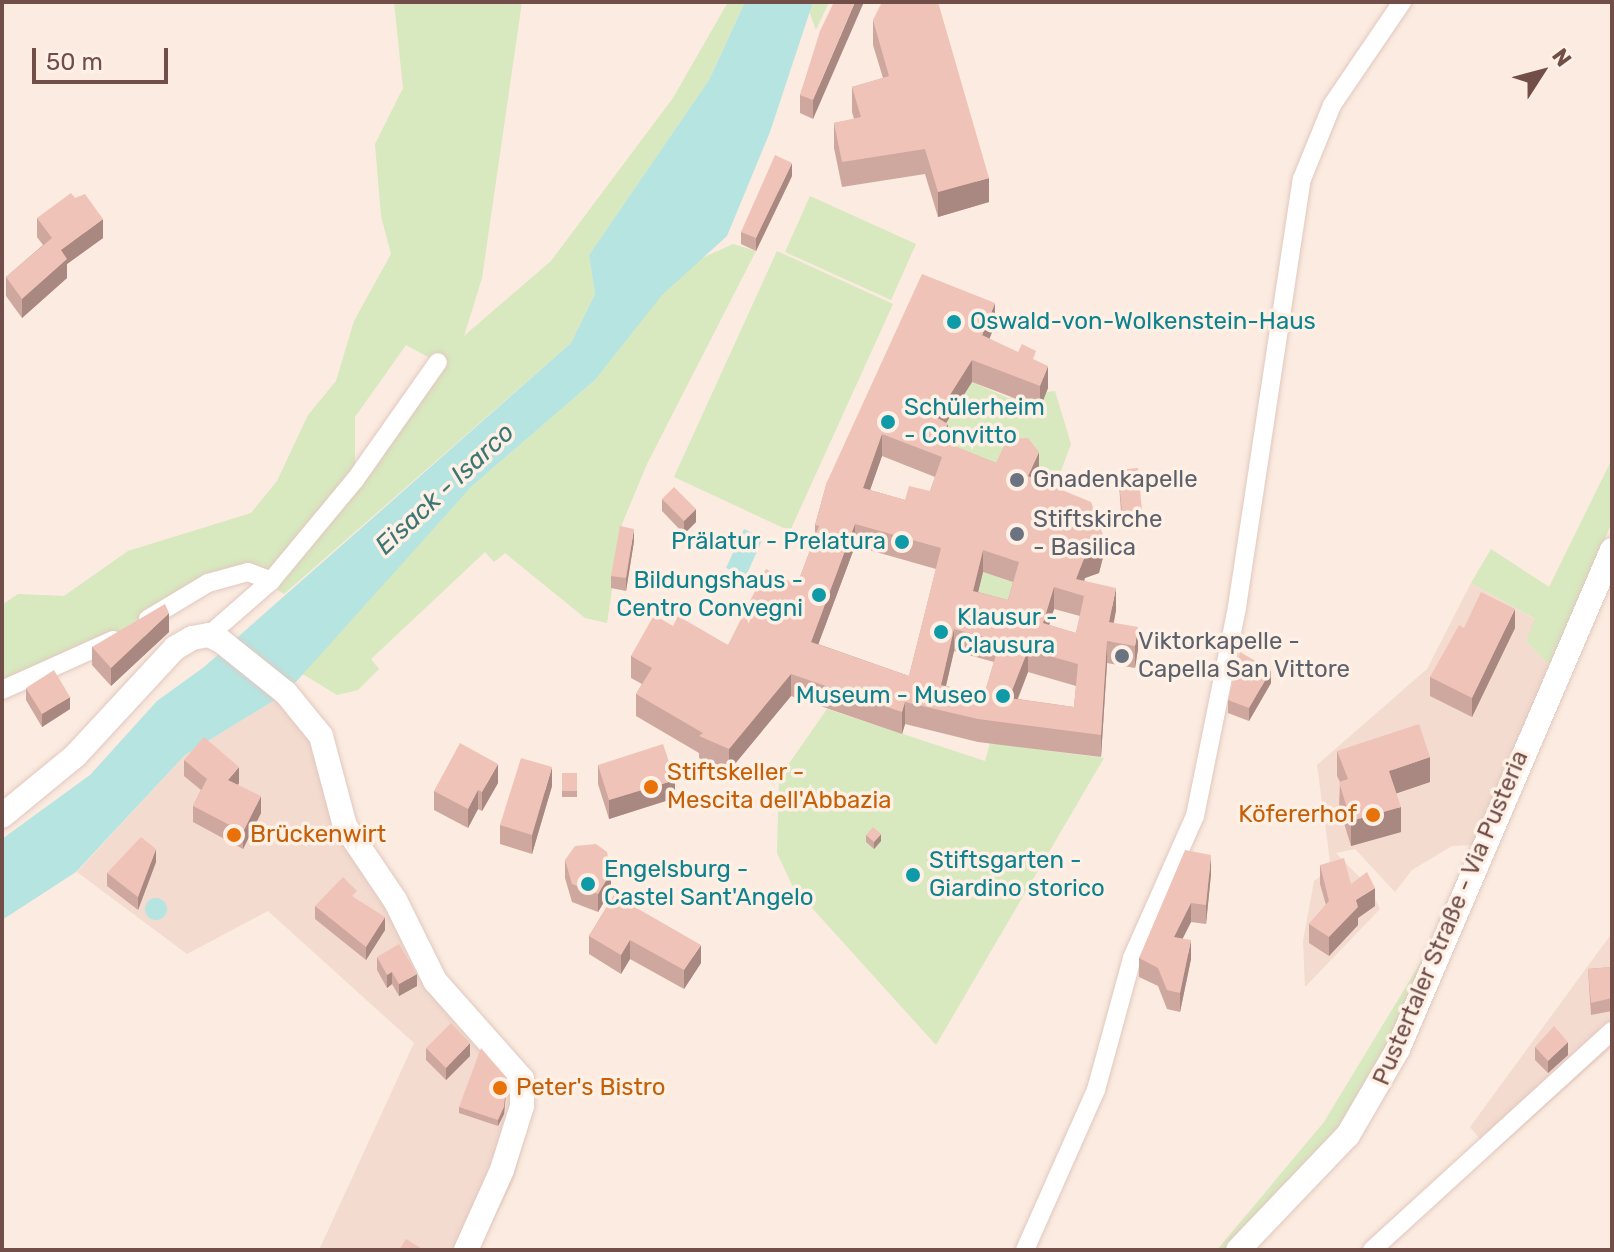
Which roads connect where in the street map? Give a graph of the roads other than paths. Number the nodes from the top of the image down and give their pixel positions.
1 (1402, 2) edge
2 (438, 362) dead end
3 (1612, 550) edge
4 (271, 581) junction
5 (215, 638) junction
6 (2, 690) edge
7 (2, 816) edge
8 (1612, 1031) edge
9 (466, 1250) edge
10 (1025, 1250) edge
11 (1238, 1250) edge
12 (1372, 1250) edge

1 - 10 street
2 - 4 street
3 - 11 street, Pustertaler Straße - Via Pusteria
4 - 5 street
4 - 6 street
5 - 7 street
5 - 9 street
8 - 12 street

